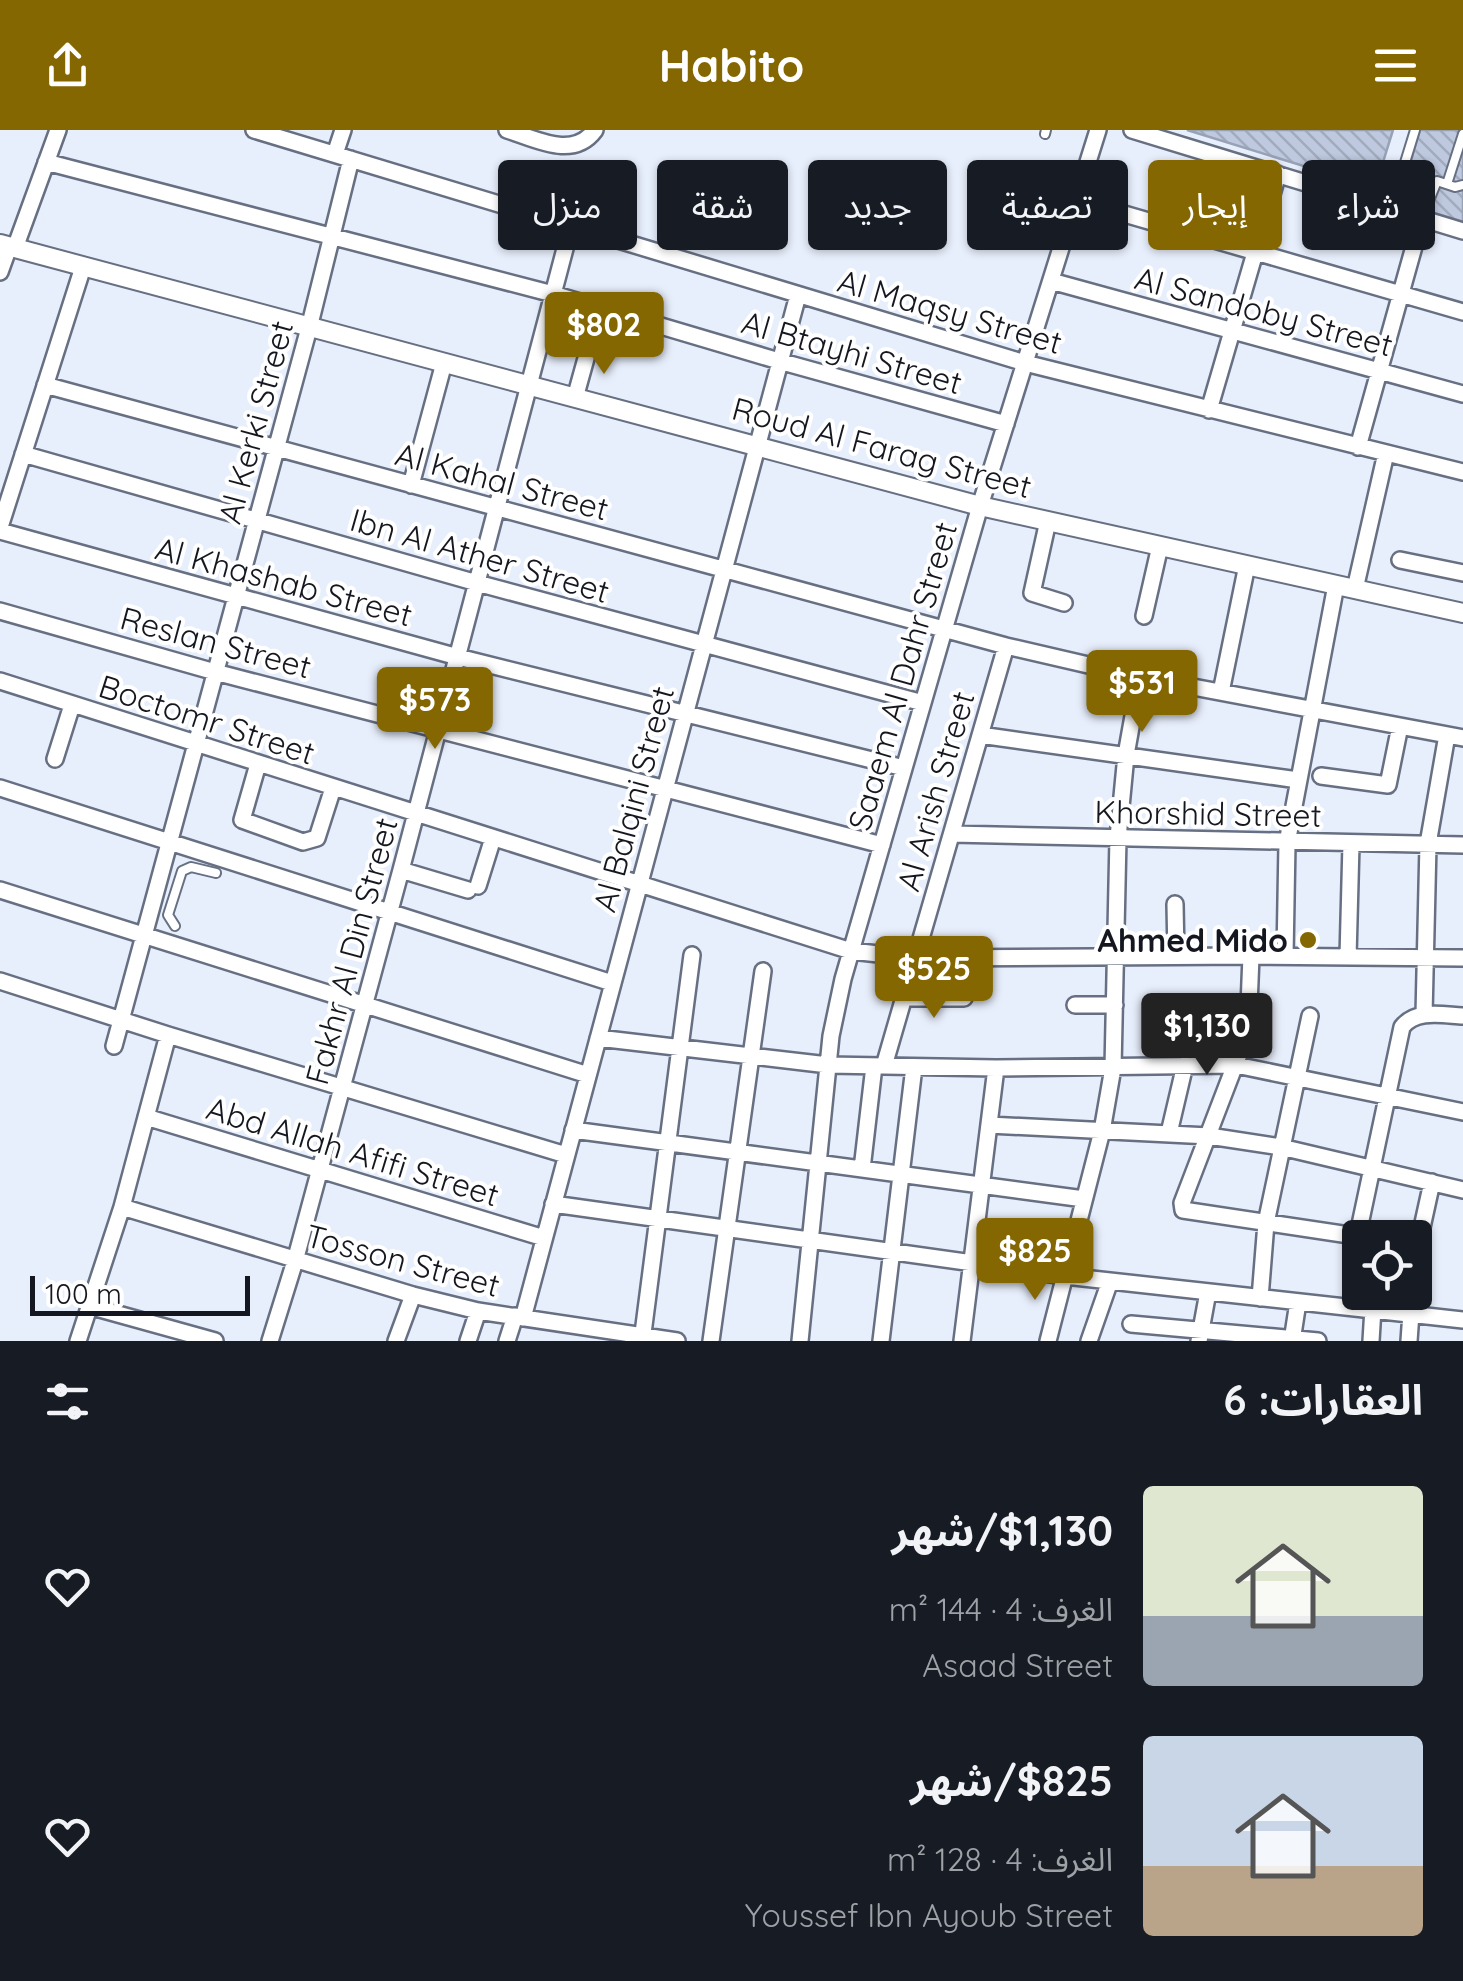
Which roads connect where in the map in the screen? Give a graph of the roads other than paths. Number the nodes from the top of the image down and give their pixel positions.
1 (58, 130) edge
2 (255, 130) edge
3 (342, 130) edge
4 (507, 130) edge
5 (596, 130) edge
6 (1098, 130) edge
7 (1132, 130) edge
8 (1415, 130) edge
9 (1463, 134) edge
10 (343, 157) junction
11 (1089, 160) edge
12 (1232, 160) edge
13 (1406, 160) edge
14 (46, 162) junction
15 (1435, 184) edge
16 (1448, 184) junction
17 (1463, 185) edge
18 (498, 204) edge
19 (1128, 215) edge
20 (1435, 222) edge
21 (1463, 230) edge
22 (332, 234) junction
23 (637, 246) edge
24 (8, 247) edge
25 (565, 250) edge
26 (1061, 250) edge
27 (1413, 250) edge
28 (1256, 252) junction
29 (83, 267) junction
30 (0, 272) edge
31 (1051, 281) junction
32 (1400, 293) junction
33 (554, 294) junction
34 (798, 294) junction
35 (1463, 312) edge
36 (309, 328) junction
37 (1232, 331) junction
38 (590, 344) dead end
39 (780, 361) junction
40 (444, 363) junction
41 (1025, 363) junction
42 (1379, 371) junction
43 (45, 385) junction
44 (529, 386) junction
45 (1463, 394) edge
46 (575, 398) junction
47 (1209, 410) junction
48 (1006, 424) junction
49 (756, 446) junction
50 (1358, 447) junction
51 (276, 448) junction
52 (24, 454) junction
53 (1386, 454) junction
54 (1463, 472) edge
55 (412, 485) junction
56 (980, 506) junction
57 (497, 508) junction
58 (256, 521) junction
59 (1048, 521) junction
60 (0, 529) edge
61 (1160, 546) junction
62 (1400, 560) dead end
63 (1247, 565) junction
64 (723, 570) junction
65 (1463, 573) edge
66 (478, 584) junction
67 (1346, 587) junction
68 (236, 598) junction
69 (1064, 603) dead end
70 (0, 611) edge
71 (1463, 613) edge
72 (1144, 616) dead end
73 (944, 630) junction
74 (703, 645) junction
75 (1006, 646) junction
76 (458, 658) junction
77 (216, 672) junction
78 (1140, 677) junction
79 (0, 682) edge
80 (1220, 692) junction
81 (922, 704) junction
82 (72, 705) junction
83 (1311, 709) junction
84 (684, 715) junction
85 (1400, 726) junction
86 (439, 730) junction
87 (980, 735) junction
88 (1455, 736) edge
89 (195, 744) junction
90 (1126, 756) junction
91 (54, 759) dead end
92 (258, 764) junction
93 (904, 768) junction
94 (1322, 776) dead end
95 (1298, 780) junction
96 (0, 788) edge
97 (333, 788) junction
98 (664, 790) junction
99 (416, 814) junction
100 (952, 834) junction
101 (493, 838) junction
102 (1118, 838) junction
103 (169, 842) junction
104 (1287, 843) junction
105 (1351, 844) junction
106 (1428, 844) junction
107 (882, 845) junction
108 (1463, 845) edge
109 (401, 870) junction
110 (216, 873) dead end
111 (639, 883) junction
112 (157, 887) junction
113 (0, 890) edge
114 (175, 892) junction
115 (1176, 904) dead end
116 (390, 912) junction
117 (175, 926) dead end
118 (144, 935) junction
119 (852, 951) junction
120 (692, 955) dead end
121 (1176, 956) junction
122 (1251, 956) junction
123 (1285, 956) junction
124 (1348, 956) junction
125 (915, 958) junction
126 (1115, 958) junction
127 (1425, 958) junction
128 (1463, 958) edge
129 (762, 971) dead end
130 (0, 981) edge
131 (612, 983) junction
132 (904, 998) junction
133 (964, 998) dead end
134 (365, 1004) junction
135 (1075, 1005) dead end
136 (1115, 1005) junction
137 (1424, 1015) junction
138 (1310, 1016) dead end
139 (1463, 1016) edge
140 (120, 1020) junction
141 (168, 1035) junction
142 (598, 1038) junction
143 (114, 1046) dead end
144 (680, 1048) junction
145 (752, 1056) junction
146 (828, 1065) junction
147 (1184, 1065) junction
148 (1236, 1065) junction
149 (879, 1066) junction
150 (914, 1067) junction
151 (996, 1068) junction
152 (1114, 1068) junction
153 (588, 1074) junction
154 (1297, 1076) junction
155 (342, 1088) junction
156 (1387, 1095) junction
157 (1463, 1112) edge
158 (146, 1117) junction
159 (989, 1125) junction
160 (573, 1130) junction
161 (1102, 1130) junction
162 (1169, 1133) junction
163 (1209, 1136) junction
164 (667, 1142) junction
165 (1281, 1146) junction
166 (740, 1152) junction
167 (566, 1155) junction
168 (817, 1163) junction
169 (862, 1169) junction
170 (1372, 1169) junction
171 (320, 1170) junction
172 (901, 1174) junction
173 (1432, 1182) junction
174 (981, 1185) junction
175 (1463, 1190) edge
176 (1084, 1199) junction
177 (553, 1204) junction
178 (122, 1208) junction
179 (658, 1219) junction
180 (1366, 1220) edge
181 (1424, 1220) edge
182 (1266, 1223) junction
183 (729, 1229) junction
184 (1342, 1233) edge
185 (544, 1238) junction
186 (809, 1240) junction
187 (892, 1252) junction
188 (296, 1261) junction
189 (972, 1263) junction
190 (1065, 1276) junction
191 (1110, 1281) junction
192 (1208, 1292) junction
193 (413, 1295) junction
194 (1260, 1298) junction
195 (1342, 1301) edge
196 (1298, 1302) junction
197 (90, 1306) junction
198 (478, 1310) junction
199 (1373, 1310) edge
200 (1401, 1310) edge
201 (1410, 1313) junction
202 (519, 1317) junction
203 (1463, 1320) edge
204 (1131, 1324) dead end
205 (568, 1333) edge
206 (1200, 1336) edge
207 (642, 1339) edge
208 (1292, 1340) edge
209 (78, 1341) edge
210 (215, 1341) edge
211 (270, 1341) edge
212 (396, 1341) edge
213 (468, 1341) edge
214 (507, 1341) edge
215 (677, 1341) edge
216 (711, 1341) edge
217 (800, 1341) edge
218 (880, 1341) edge
219 (962, 1341) edge
220 (1048, 1341) edge
221 (1089, 1341) edge
222 (1318, 1341) edge
223 (1371, 1341) edge
224 (1409, 1341) edge

1 - 14 street
2 - 10 street, Al Maqsy Street
3 - 10 street, Al Kerki Street
4 - 5 street
6 - 11 street, Saaem Al Dahr Street
7 - 12 street
8 - 13 lane
9 - 16 lane
10 - 18 street, Al Maqsy Street
10 - 22 street, Al Kerki Street
14 - 22 street, Al Btayhi Street
14 - 24 street
15 - 16 lane
16 - 17 lane
19 - 28 street
20 - 21 street
22 - 33 street, Al Btayhi Street
22 - 36 street, Al Kerki Street
23 - 34 street, Al Maqsy Street
24 - 29 street, Roud Al Farag Street
24 - 30 street
25 - 33 street, Fakhr Al Din Street
26 - 31 street, Saaem Al Dahr Street
27 - 32 street
28 - 32 street
28 - 37 street
29 - 36 street, Roud Al Farag Street
29 - 43 street
31 - 37 street, Al Sandoby Street
31 - 41 street, Saaem Al Dahr Street
32 - 35 street
32 - 42 street
33 - 39 street, Al Btayhi Street
33 - 44 street, Fakhr Al Din Street
34 - 39 street, Al Balqini Street
34 - 41 street, Al Maqsy Street
36 - 40 street, Roud Al Farag Street
36 - 51 street, Al Kerki Street
37 - 42 street, Al Sandoby Street
37 - 47 street
38 - 46 street
39 - 48 street, Al Btayhi Street
39 - 49 street, Al Balqini Street
40 - 44 street, Roud Al Farag Street
40 - 55 street
41 - 47 street, Al Maqsy Street
41 - 48 street, Saaem Al Dahr Street
42 - 45 street, Al Sandoby Street
42 - 50 street
43 - 51 street, Al Kahal Street
43 - 52 street
44 - 46 street, Roud Al Farag Street
44 - 57 street, Fakhr Al Din Street
46 - 49 street, Roud Al Farag Street
47 - 50 street, Al Maqsy Street
48 - 56 street, Saaem Al Dahr Street
49 - 56 street, Roud Al Farag Street
49 - 64 street, Al Balqini Street
50 - 53 street, Al Maqsy Street
51 - 55 street, Al Kahal Street
51 - 58 street, Al Kerki Street
52 - 58 street, Ibn Al Ather Street
52 - 60 street
53 - 54 street, Al Maqsy Street
53 - 67 street
55 - 57 street, Al Kahal Street
56 - 59 street, Roud Al Farag Street
56 - 73 street, Saaem Al Dahr Street
57 - 64 street, Al Kahal Street
57 - 66 street, Fakhr Al Din Street
58 - 66 street, Ibn Al Ather Street
58 - 68 street, Al Kerki Street
59 - 61 street, Roud Al Farag Street
59 - 69 street
60 - 68 street, Al Khashab Street
61 - 63 street, Roud Al Farag Street
61 - 72 street
62 - 65 street
63 - 67 street, Roud Al Farag Street
63 - 80 street
64 - 73 street, Al Kahal Street
64 - 74 street, Al Balqini Street
66 - 74 street, Ibn Al Ather Street
66 - 76 street, Fakhr Al Din Street
67 - 71 street, Roud Al Farag Street
67 - 83 street
68 - 76 street, Al Khashab Street
68 - 77 street, Al Kerki Street
70 - 77 street, Reslan Street
73 - 75 street, Al Kahal Street
73 - 81 street, Saaem Al Dahr Street
74 - 81 street, Ibn Al Ather Street
74 - 84 street, Al Balqini Street
75 - 78 street, Al Kahal Street
75 - 87 street, Al Arish Street
76 - 84 street, Al Khashab Street
76 - 86 street, Fakhr Al Din Street
77 - 86 street, Reslan Street
77 - 89 street, Al Kerki Street
78 - 80 street, Al Kahal Street
78 - 90 street
79 - 82 street, Boctomr Street
80 - 83 street, Al Kahal Street
81 - 93 street, Saaem Al Dahr Street
82 - 89 street, Boctomr Street
82 - 91 street
83 - 85 street, Al Kahal Street
83 - 95 street
84 - 93 street, Al Khashab Street
84 - 98 street, Al Balqini Street
85 - 88 street, Al Kahal Street
85 - 94 street
86 - 98 street, Reslan Street
86 - 99 street, Fakhr Al Din Street
87 - 90 street
87 - 100 street, Al Arish Street
88 - 106 street
89 - 92 street, Boctomr Street
89 - 103 street, Al Kerki Street
90 - 95 street
90 - 102 street
92 - 97 street, Boctomr Street
92 - 97 street
93 - 107 street, Saaem Al Dahr Street
95 - 104 street
96 - 103 street
97 - 99 street, Boctomr Street
98 - 107 street, Reslan Street
98 - 111 street, Al Balqini Street
99 - 101 street, Boctomr Street
99 - 109 street, Fakhr Al Din Street
100 - 102 street, Khorshid Street
100 - 125 street, Al Arish Street
101 - 109 street
101 - 111 street, Boctomr Street
102 - 104 street, Khorshid Street
102 - 126 street
103 - 112 street, Al Kerki Street
103 - 116 street
104 - 105 street, Khorshid Street
104 - 123 street
105 - 106 street, Khorshid Street
105 - 124 street
106 - 108 street, Khorshid Street
106 - 127 street
107 - 119 street, Saaem Al Dahr Street
109 - 116 street, Fakhr Al Din Street
110 - 114 lane
111 - 119 street, Boctomr Street
111 - 131 street, Al Balqini Street
112 - 114 lane
112 - 118 street, Al Kerki Street
113 - 118 street
114 - 117 lane
115 - 121 street
116 - 131 street
116 - 134 street, Fakhr Al Din Street
118 - 134 street
118 - 140 street, Al Kerki Street
119 - 125 street, Boctomr Street
119 - 146 street, Saaem Al Dahr Street
120 - 144 street
121 - 122 street, Boctomr Street
121 - 126 street, Boctomr Street
122 - 123 street, Boctomr Street
122 - 148 street
123 - 124 street, Boctomr Street
124 - 127 street, Boctomr Street
125 - 126 street, Boctomr Street
125 - 132 street, Al Arish Street
126 - 136 street
127 - 128 street, Boctomr Street
127 - 137 street
129 - 145 street
130 - 140 street
131 - 142 street, Al Balqini Street
132 - 133 street
132 - 149 street, Al Arish Street
134 - 153 street
134 - 155 street, Fakhr Al Din Street
135 - 136 street
136 - 152 street
137 - 139 street
137 - 156 street
138 - 154 street
140 - 141 street
140 - 143 street, Al Kerki Street
141 - 155 street
141 - 158 street
142 - 144 street
142 - 153 street, Al Balqini Street
144 - 145 street
144 - 164 street
145 - 146 street
145 - 166 street
146 - 149 street
146 - 168 street, Saaem Al Dahr Street
147 - 148 street
147 - 152 street
147 - 162 street
148 - 154 street
148 - 163 street
149 - 150 street
149 - 169 street, Al Arish Street
150 - 151 street
150 - 172 street
151 - 152 street
151 - 159 street
152 - 161 street
153 - 160 street, Al Balqini Street
154 - 156 street
154 - 165 street
155 - 167 street
155 - 171 street, Fakhr Al Din Street
156 - 157 street
156 - 170 street
158 - 171 street, Abd Allah Afifi Street
158 - 178 street
159 - 161 street
159 - 174 street
160 - 164 street
160 - 167 street, Al Balqini Street
161 - 162 street
161 - 176 street
162 - 163 street
163 - 165 street
163 - 182 street
164 - 166 street
164 - 179 street
165 - 170 street
165 - 182 street
166 - 168 street
166 - 183 street
167 - 177 street, Al Balqini Street
168 - 169 street
168 - 186 street, Saaem Al Dahr Street
169 - 172 street
170 - 173 street
170 - 180 street
171 - 185 street, Abd Allah Afifi Street
171 - 188 street, Fakhr Al Din Street
172 - 174 street
172 - 187 street
173 - 175 street
173 - 181 street
174 - 176 street
174 - 189 street
176 - 190 street
177 - 179 street
177 - 185 street, Al Balqini Street
178 - 188 street, Tosson Street
178 - 197 street
179 - 183 street
179 - 207 street
182 - 184 street
182 - 194 street
183 - 186 street
183 - 216 street
185 - 202 street, Al Balqini Street
186 - 187 street
186 - 217 street, Saaem Al Dahr Street
187 - 189 street
187 - 218 street
188 - 193 street, Tosson Street
188 - 211 street, Fakhr Al Din Street
189 - 190 street
189 - 219 street
190 - 191 street
190 - 220 street
191 - 192 street
191 - 221 street
192 - 194 street
192 - 206 street
193 - 198 street, Tosson Street
193 - 212 street
194 - 196 street
195 - 196 street
196 - 208 street
197 - 209 street
197 - 210 street
198 - 202 street, Tosson Street
198 - 213 street
199 - 223 street
200 - 201 street
201 - 203 street
201 - 224 street
202 - 205 street, Tosson Street
202 - 214 street, Al Balqini Street
204 - 206 street
205 - 207 street, Tosson Street
206 - 208 street
207 - 215 street, Tosson Street
208 - 222 street

